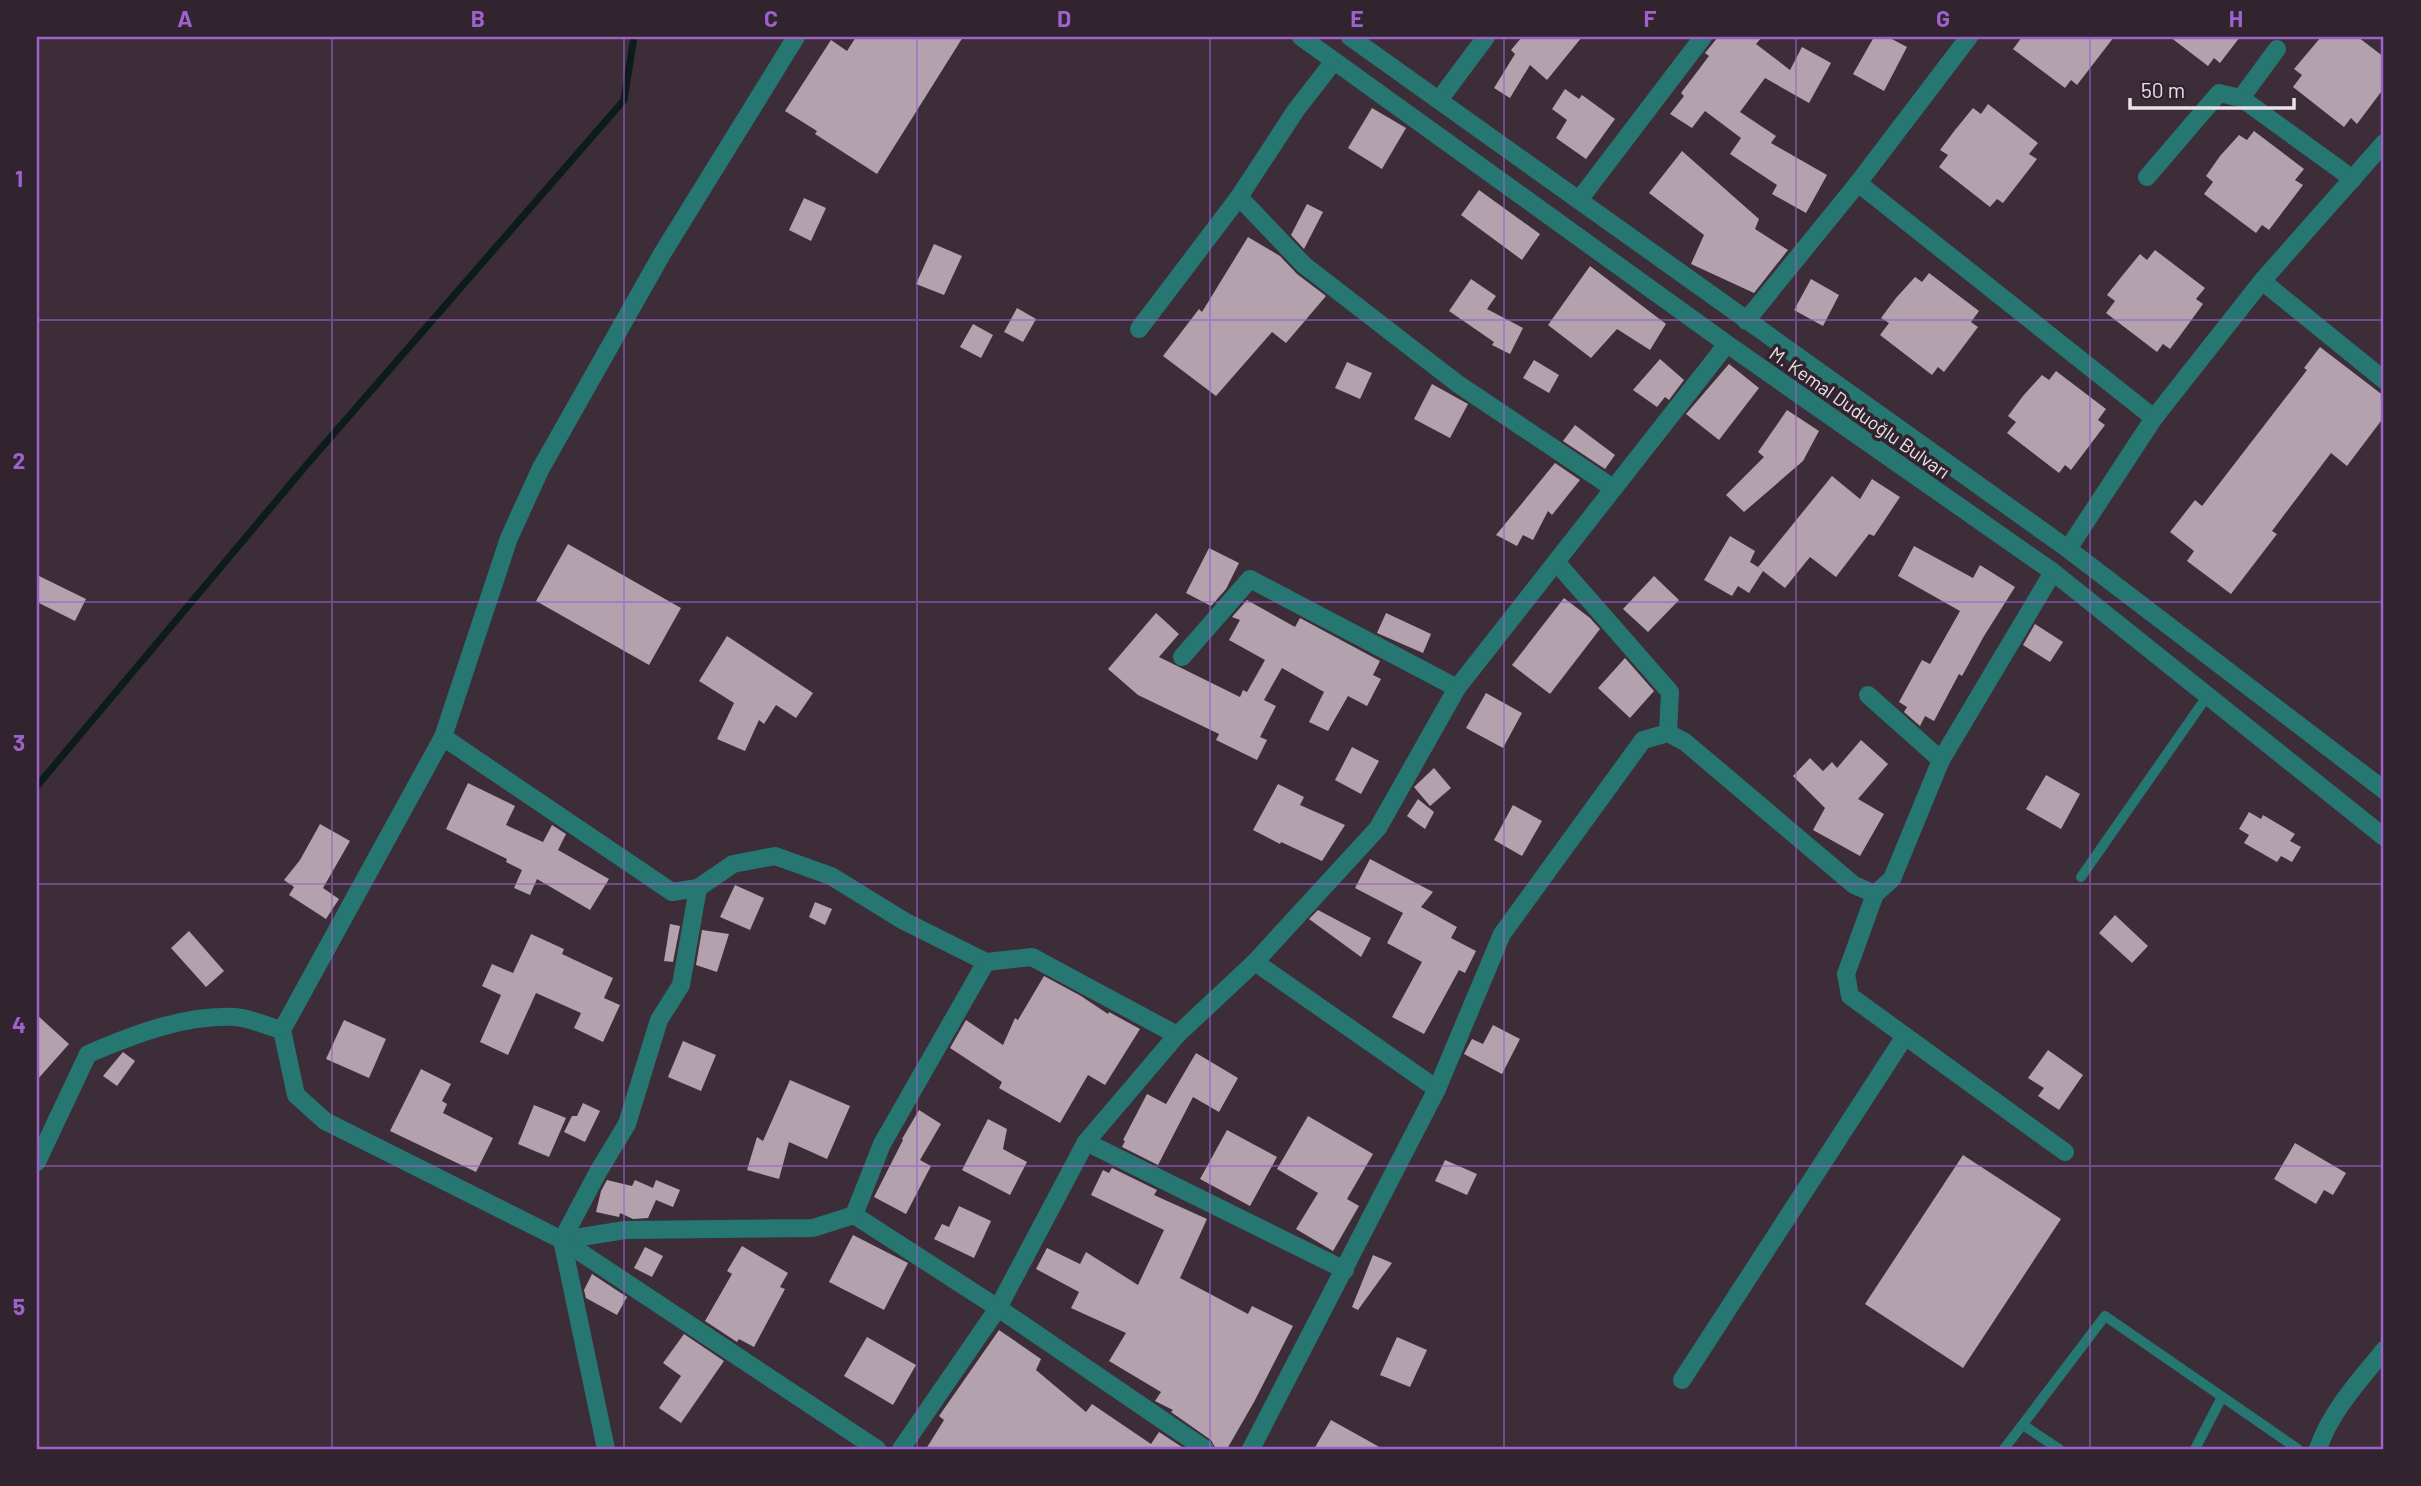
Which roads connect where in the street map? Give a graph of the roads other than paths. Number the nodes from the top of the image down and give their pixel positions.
1 (796, 37) edge
2 (1301, 37) edge
3 (1350, 37) edge
4 (1486, 37) edge
5 (1703, 37) edge
6 (1969, 37) edge
7 (2277, 50) dead end
8 (1334, 61) junction
9 (2241, 98) junction
10 (1439, 100) junction
11 (2384, 143) edge
12 (2147, 177) dead end
13 (2353, 179) junction
14 (1858, 183) junction
15 (1238, 197) junction
16 (1579, 201) junction
17 (2262, 282) junction
18 (1746, 321) junction
19 (1139, 328) dead end
20 (1727, 344) junction
21 (2384, 380) edge
22 (2154, 418) junction
23 (1613, 488) junction
24 (2068, 550) junction
25 (1557, 563) junction
26 (2053, 572) junction
27 (1182, 657) dead end
28 (1457, 688) junction
29 (1868, 695) dead end
30 (2208, 695) junction
31 (1668, 733) junction
32 (443, 737) junction
33 (1941, 760) junction
34 (2384, 790) edge
35 (2384, 837) edge
36 (2081, 877) dead end
37 (698, 888) junction
38 (1875, 894) junction
39 (986, 962) junction
40 (1255, 962) junction
41 (282, 1030) junction
42 (1177, 1035) junction
43 (1905, 1036) junction
44 (1437, 1089) junction
45 (1086, 1142) junction
46 (2065, 1152) dead end
47 (37, 1162) edge
48 (854, 1215) junction
49 (562, 1240) junction
50 (1345, 1270) junction
51 (998, 1308) junction
52 (2384, 1350) edge
53 (1682, 1380) dead end
54 (2222, 1397) junction
55 (2023, 1424) junction
56 (606, 1449) edge
57 (877, 1449) edge
58 (901, 1449) edge
59 (1205, 1449) edge
60 (1251, 1449) edge
61 (2004, 1449) edge
62 (2059, 1449) edge
63 (2195, 1449) edge
64 (2298, 1449) edge
65 (2318, 1449) edge

1 - 32 street
2 - 8 street, M. Kemal Duduoğlu Bulvarı
3 - 10 street, M. Kemal Duduoğlu Bulvarı
4 - 10 street
5 - 16 street
6 - 14 street
7 - 9 street
8 - 15 street
8 - 20 street, M. Kemal Duduoğlu Bulvarı
9 - 12 street
9 - 13 street
10 - 16 street, M. Kemal Duduoğlu Bulvarı
11 - 13 street
13 - 17 street
14 - 18 street
14 - 22 street
15 - 19 street
15 - 23 street
16 - 18 street, M. Kemal Duduoğlu Bulvarı
17 - 21 street
17 - 22 street
18 - 20 street
18 - 24 street, M. Kemal Duduoğlu Bulvarı
20 - 23 street
20 - 26 street, M. Kemal Duduoğlu Bulvarı
22 - 24 street
23 - 25 street
24 - 26 street
24 - 34 street, M. Kemal Duduoğlu Bulvarı
25 - 28 street
25 - 31 street
26 - 30 street, M. Kemal Duduoğlu Bulvarı
26 - 33 street
27 - 28 street
28 - 40 street
29 - 33 street
30 - 35 street, M. Kemal Duduoğlu Bulvarı
30 - 36 lane
31 - 38 street
31 - 44 street
32 - 37 street
32 - 41 street
33 - 38 street
37 - 39 street
37 - 49 street
38 - 43 street
39 - 42 street
39 - 48 street
40 - 42 street
40 - 44 street
41 - 47 street
41 - 49 street
42 - 45 street
43 - 46 street
43 - 53 street
44 - 50 street
45 - 50 street
45 - 51 street
48 - 49 street
48 - 51 street
49 - 56 street
49 - 57 street
50 - 60 street
51 - 58 street
51 - 59 street
52 - 65 street
54 - 55 lane
54 - 63 lane
54 - 64 lane
55 - 61 lane
55 - 62 lane

